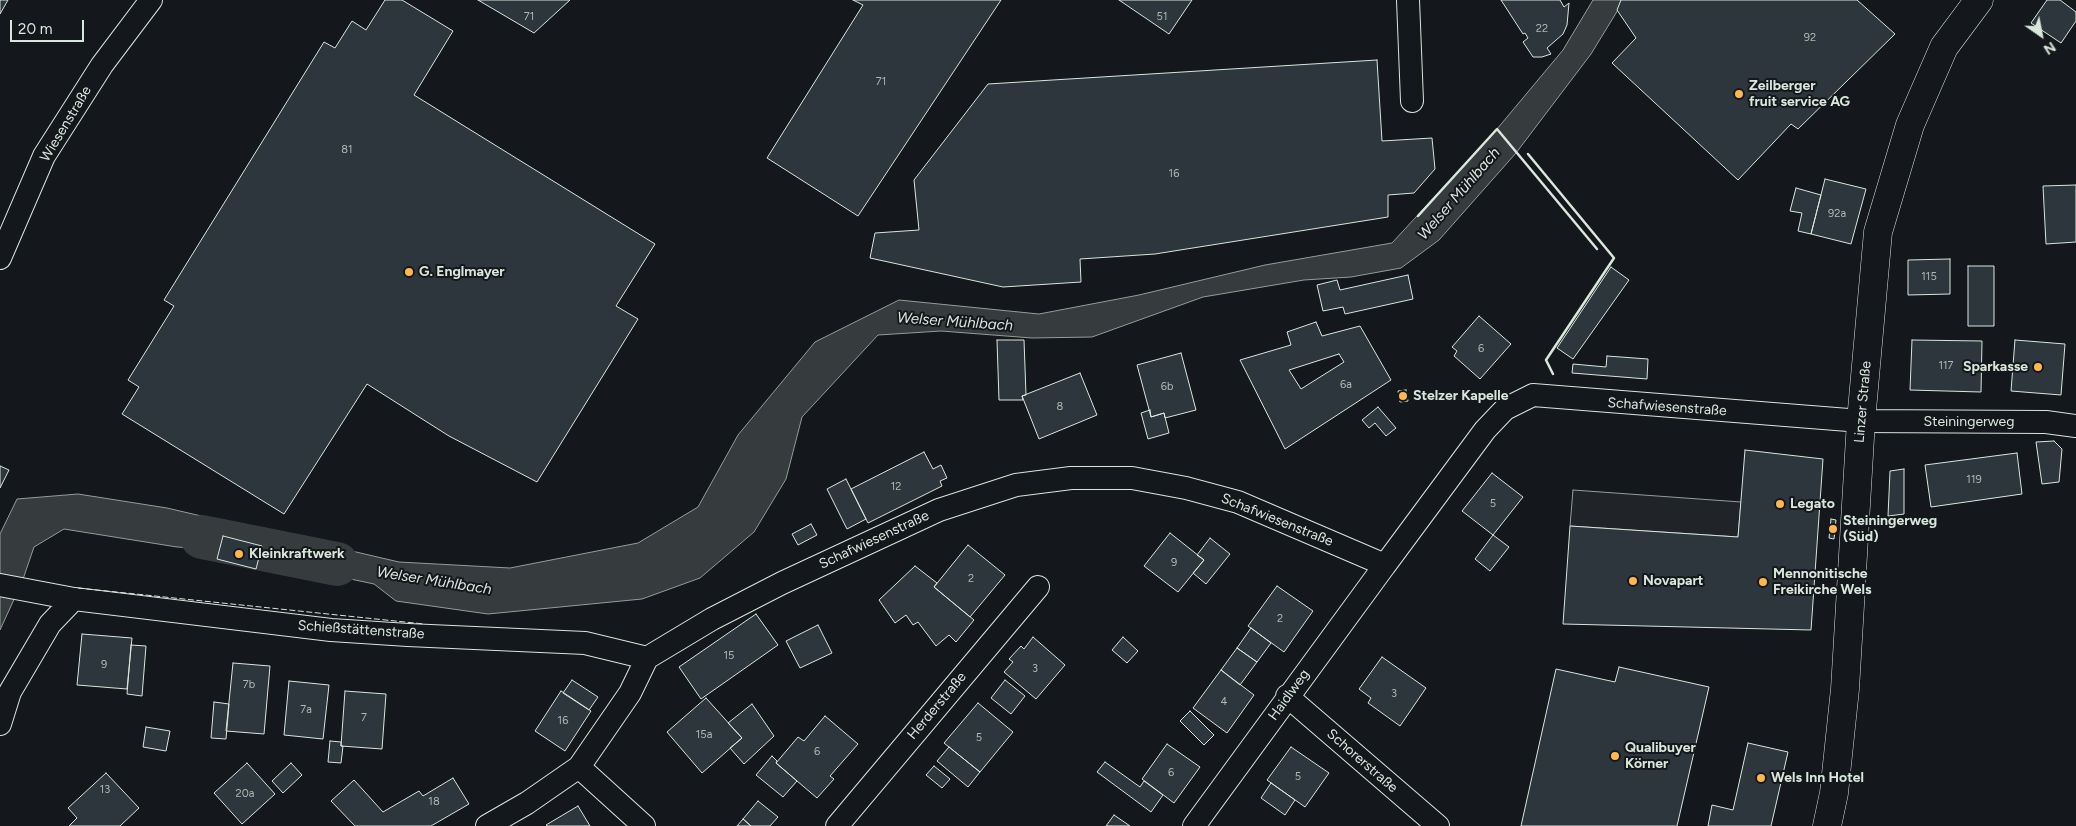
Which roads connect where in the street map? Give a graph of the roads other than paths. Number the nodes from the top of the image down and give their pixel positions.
1 (151, 0) edge
2 (1408, 0) edge
3 (1979, 0) edge
4 (1412, 101) dead end
5 (0, 258) edge
6 (1861, 421) junction
7 (2076, 426) edge
8 (1385, 565) junction
9 (0, 585) edge
10 (1038, 587) dead end
11 (74, 598) junction
12 (648, 658) junction
13 (1287, 696) junction
14 (0, 724) edge
15 (579, 766) junction
16 (487, 826) edge
17 (644, 826) edge
18 (837, 826) edge
19 (1194, 826) edge
20 (1438, 826) edge
21 (1827, 826) edge

1 - 5 street, Wiesenstraße
2 - 4 street
3 - 6 main road, Linzer Straße
6 - 7 street, Steiningerweg
6 - 8 street, Schafwiesenstraße
6 - 21 main road, Linzer Straße
8 - 12 street, Schafwiesenstraße
8 - 13 street, Haidlweg
9 - 11 street, Schießstättenstraße
10 - 18 street, Herderstraße
11 - 12 street, Schießstättenstraße
11 - 14 street
12 - 15 street
13 - 19 street, Haidlweg
13 - 20 street, Schorerstraße
15 - 16 street
15 - 17 street

